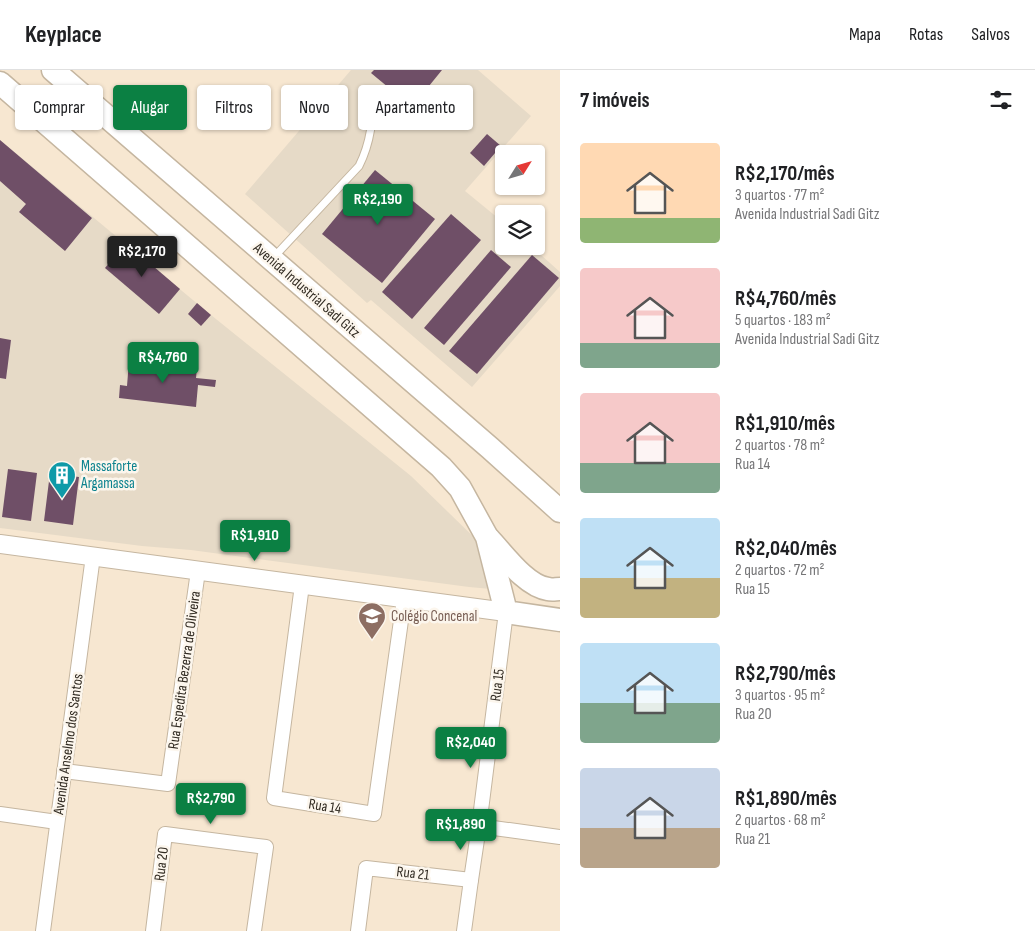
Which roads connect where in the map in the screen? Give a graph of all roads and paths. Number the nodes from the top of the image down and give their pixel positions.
1 (53, 70) edge
2 (0, 83) edge
3 (372, 130) edge
4 (272, 260) junction
5 (560, 511) edge
6 (487, 537) junction
7 (0, 544) edge
8 (93, 556) junction
9 (198, 571) junction
10 (302, 585) junction
11 (560, 589) edge
12 (404, 599) junction
13 (506, 612) junction
14 (560, 620) edge
15 (64, 771) junction
16 (0, 814) edge
17 (57, 822) junction
18 (479, 826) junction
19 (560, 837) edge
20 (471, 880) junction
21 (43, 931) edge
22 (153, 931) edge
23 (254, 931) edge
24 (358, 931) edge
25 (464, 931) edge

1 - 4 main road, Avenida Industrial Sadi Gitz
2 - 6 main road
3 - 4 lane
4 - 5 main road, Avenida Industrial Sadi Gitz
6 - 11 main road
6 - 13 main road
7 - 8 street
8 - 9 street
8 - 15 street, Avenida Anselmo dos Santos
9 - 10 street
9 - 15 street, Rua Espedita Bezerra de Oliveira
10 - 12 street
10 - 12 street, Rua 14
12 - 13 street
13 - 14 main road
13 - 18 street, Rua 15
15 - 17 street, Avenida Anselmo dos Santos
16 - 17 street
17 - 21 street, Avenida Anselmo dos Santos
18 - 19 street
18 - 20 street, Rua 15
20 - 24 street, Rua 21
20 - 25 street
22 - 23 street, Rua 20

